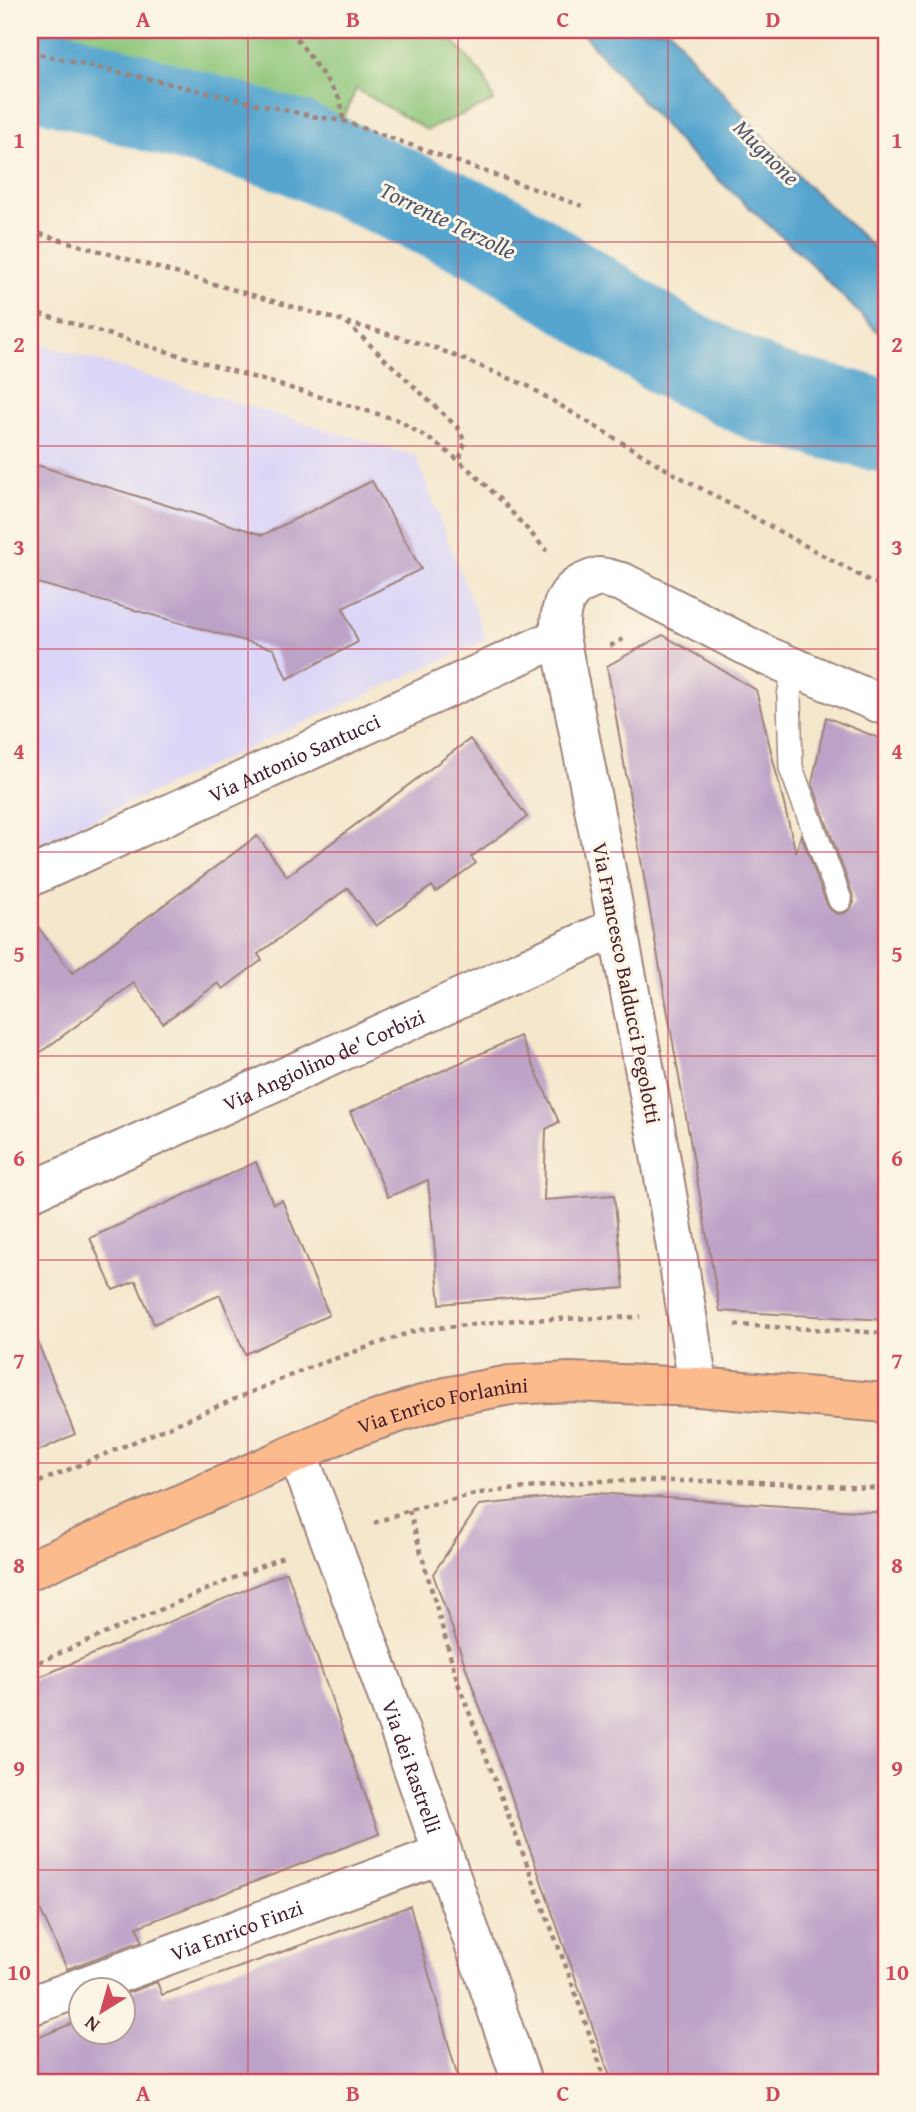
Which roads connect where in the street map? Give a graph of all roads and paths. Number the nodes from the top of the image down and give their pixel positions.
1 (291, 30) edge
2 (30, 51) edge
3 (343, 121) junction
4 (582, 206) dead end
5 (30, 231) edge
6 (30, 311) edge
7 (345, 321) junction
8 (458, 461) junction
9 (578, 586) junction
10 (886, 587) edge
11 (629, 636) dead end
12 (560, 637) junction
13 (608, 647) dead end
14 (794, 667) junction
15 (886, 706) edge
16 (30, 877) edge
17 (840, 900) dead end
18 (617, 928) junction
19 (30, 1192) edge
20 (653, 1317) dead end
21 (729, 1324) dead end
22 (886, 1333) edge
23 (698, 1387) junction
24 (886, 1403) edge
25 (297, 1454) junction
26 (30, 1486) edge
27 (886, 1489) edge
28 (291, 1554) dead end
29 (30, 1570) edge
30 (30, 1666) edge
31 (442, 1854) junction
32 (30, 2006) edge
33 (522, 2082) edge
34 (606, 2082) edge

1 - 3 path
2 - 3 path
3 - 4 path
5 - 7 path
6 - 8 path
7 - 8 path
7 - 10 path
8 - 9 path
9 - 12 street, Via Francesco Balducci Pegolotti
9 - 14 street
11 - 13 path
12 - 16 street, Via Antonio Santucci
12 - 18 street, Via Francesco Balducci Pegolotti
14 - 15 street
14 - 17 lane
18 - 19 street, Via Angiolino de' Corbizi
18 - 23 street, Via Francesco Balducci Pegolotti
20 - 26 path
21 - 22 path
23 - 24 main road, Via Enrico Forlanini
23 - 25 main road, Via Enrico Forlanini
25 - 29 main road, Via Enrico Forlanini
25 - 31 street, Via dei Rastrelli
27 - 34 path
28 - 30 path
31 - 32 street, Via Enrico Finzi
31 - 33 street, Via dei Rastrelli

